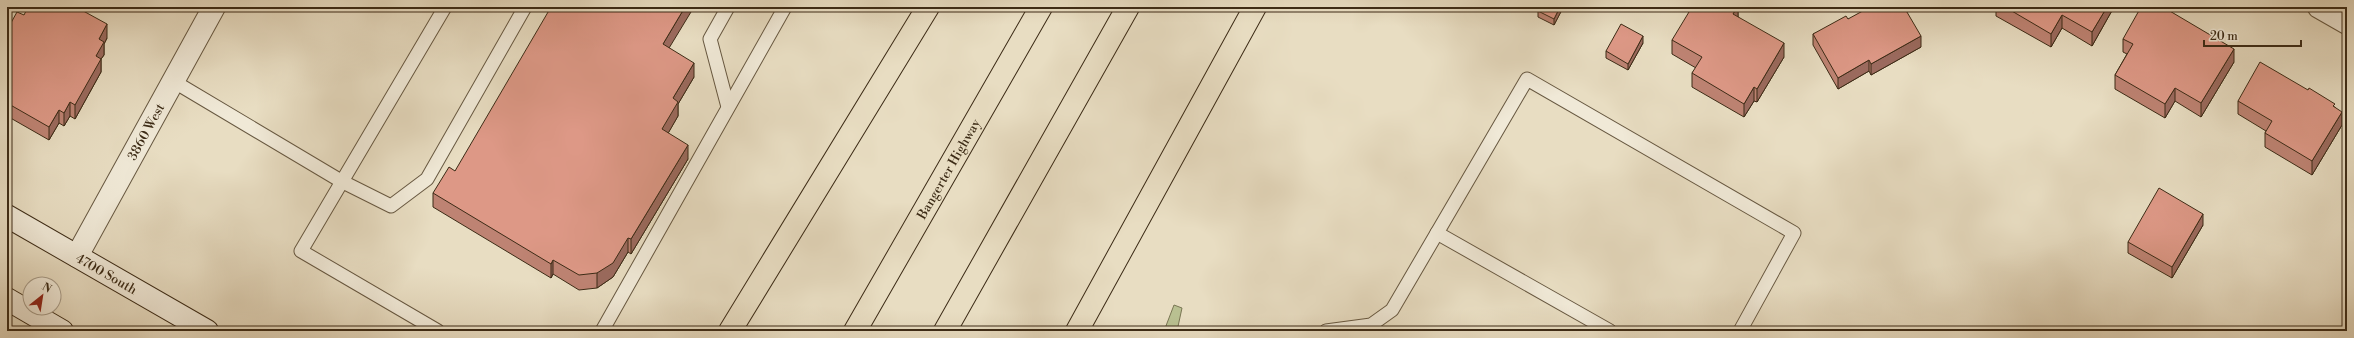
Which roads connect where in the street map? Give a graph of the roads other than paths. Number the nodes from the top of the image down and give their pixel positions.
1 (214, 7) edge
2 (445, 7) edge
3 (525, 7) edge
4 (728, 7) edge
5 (784, 7) edge
6 (928, 7) edge
7 (1041, 7) edge
8 (1128, 7) edge
9 (1255, 7) edge
10 (2319, 7) edge
11 (2347, 23) edge
12 (173, 81) junction
13 (728, 107) junction
14 (340, 181) junction
15 (7, 216) edge
16 (1437, 234) junction
17 (77, 256) junction
18 (7, 299) edge
19 (62, 331) edge
20 (207, 331) edge
21 (438, 331) edge
22 (602, 331) edge
23 (730, 331) edge
24 (855, 331) edge
25 (945, 331) edge
26 (1077, 331) edge
27 (1326, 331) edge
28 (1610, 331) edge
29 (1740, 331) edge

1 - 12 street, 3860 West
2 - 14 lane
3 - 14 lane
4 - 13 lane
5 - 13 lane
6 - 23 highway
7 - 24 highway, Bangerter Highway
8 - 25 highway
9 - 26 highway
10 - 11 street
12 - 14 lane
12 - 17 street, 3860 West
13 - 22 lane
14 - 21 lane
15 - 17 street, 4700 South
16 - 27 lane
16 - 28 lane
16 - 29 lane
17 - 20 street, 4700 South
18 - 19 street

